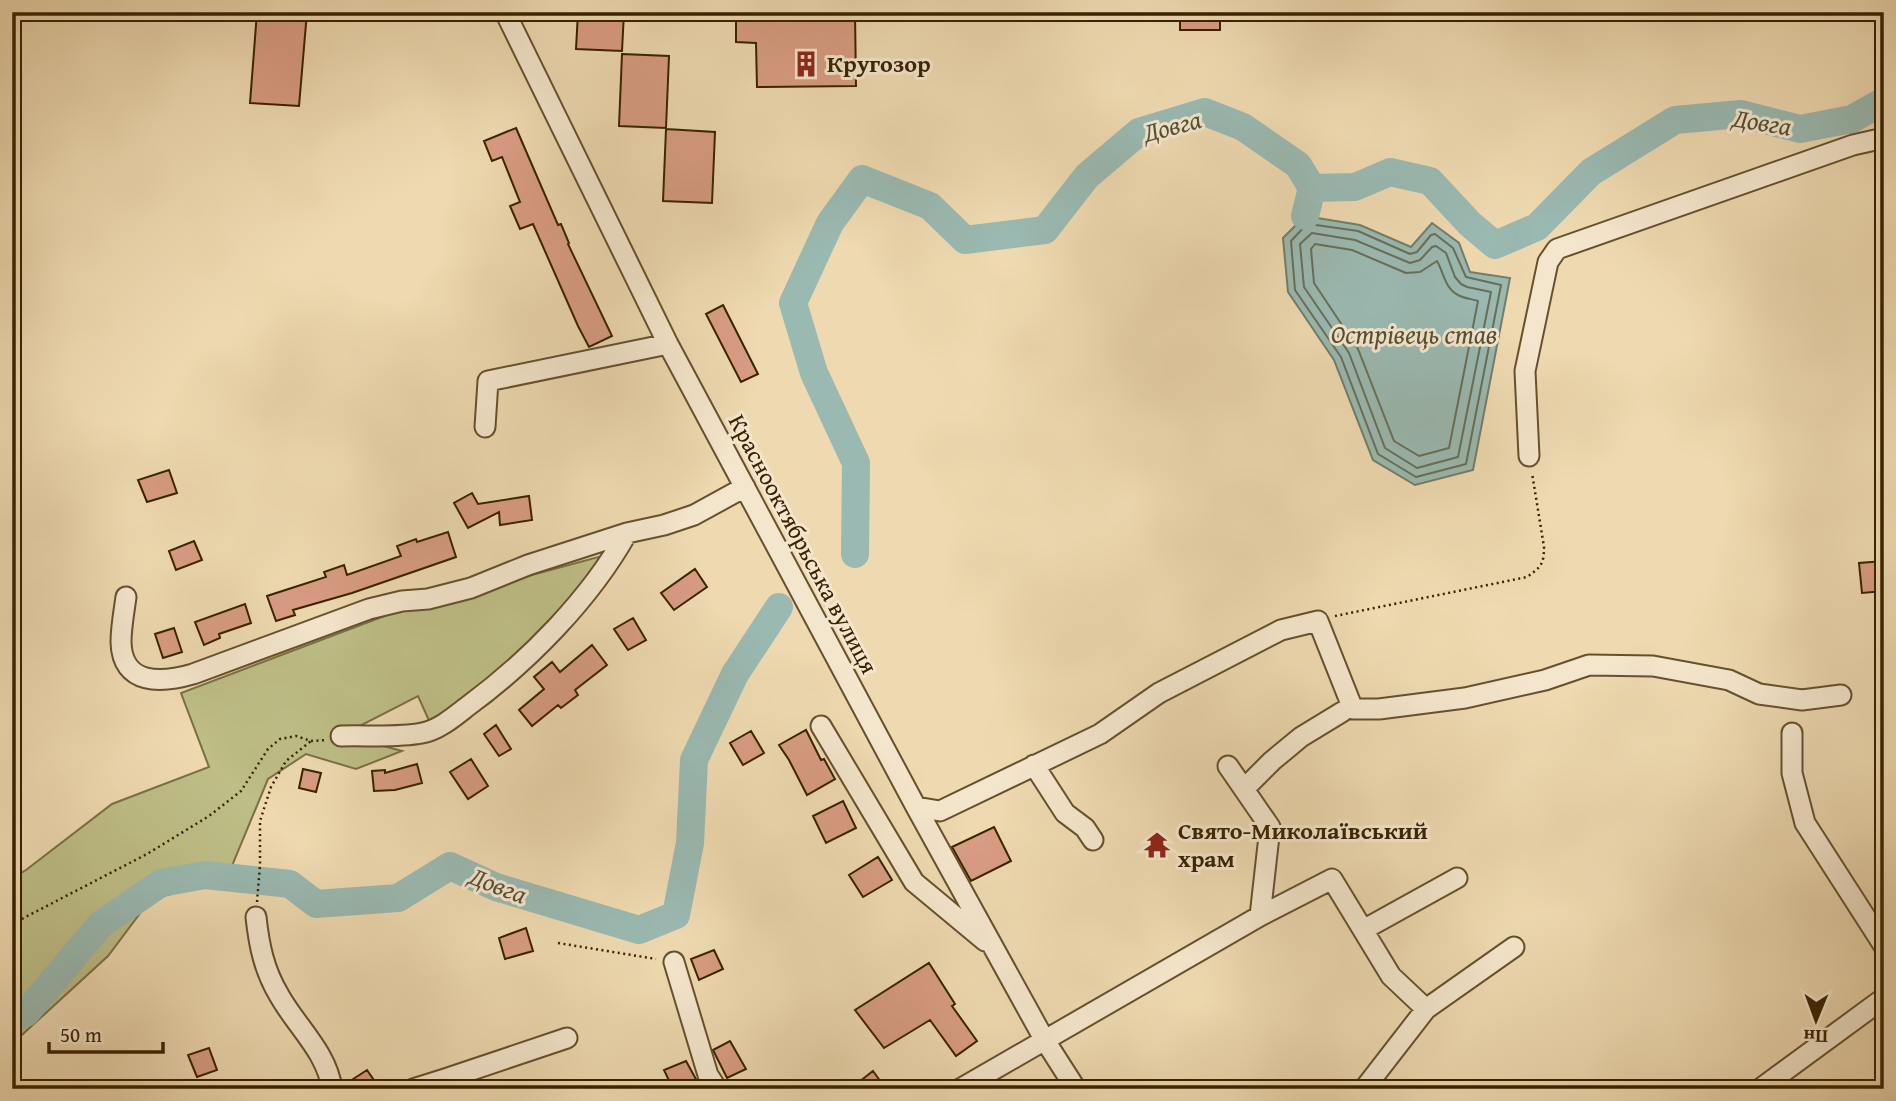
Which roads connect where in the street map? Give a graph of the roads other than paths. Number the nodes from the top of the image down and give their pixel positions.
1 (505, 12) edge
2 (1884, 138) edge
3 (668, 344) junction
4 (485, 427) dead end
5 (1529, 456) road end
6 (745, 487) junction
7 (627, 533) junction
8 (126, 597) dead end
9 (1841, 695) dead end
10 (1342, 712) dead end
11 (821, 726) dead end
12 (1792, 733) dead end
13 (341, 736) road end
14 (1034, 765) junction
15 (1228, 766) dead end
16 (1244, 789) junction
17 (916, 807) junction
18 (1093, 840) dead end
19 (1457, 878) dead end
20 (1260, 916) junction
21 (256, 917) dead end
22 (1363, 930) junction
23 (1884, 946) edge
24 (1514, 947) dead end
25 (994, 948) junction
26 (674, 962) road end
27 (1884, 998) edge
28 (1426, 1009) junction
29 (567, 1038) dead end
30 (1044, 1039) junction
31 (451, 1084) edge
32 (332, 1089) edge
33 (413, 1089) edge
34 (717, 1089) edge
35 (960, 1089) edge
36 (1076, 1089) edge
37 (1364, 1089) edge
38 (1760, 1089) edge

1 - 3 street, Краснооктябрьська вулиця
2 - 5 street
3 - 4 street
3 - 6 street, Краснооктябрьська вулиця
6 - 7 street
6 - 17 street, Краснооктябрьська вулиця
7 - 8 street
7 - 13 street
9 - 14 street
10 - 16 street
11 - 25 street
12 - 23 street
14 - 17 street
14 - 18 street
15 - 16 street
16 - 20 street
17 - 25 street, Краснооктябрьська вулиця
19 - 22 street
20 - 22 street
20 - 30 street
21 - 32 street
22 - 28 street
24 - 28 street
25 - 30 street, Краснооктябрьська вулиця
26 - 34 street
27 - 38 street
28 - 37 street
29 - 31 street
30 - 35 street
30 - 36 street, Краснооктябрьська вулиця
31 - 33 street

